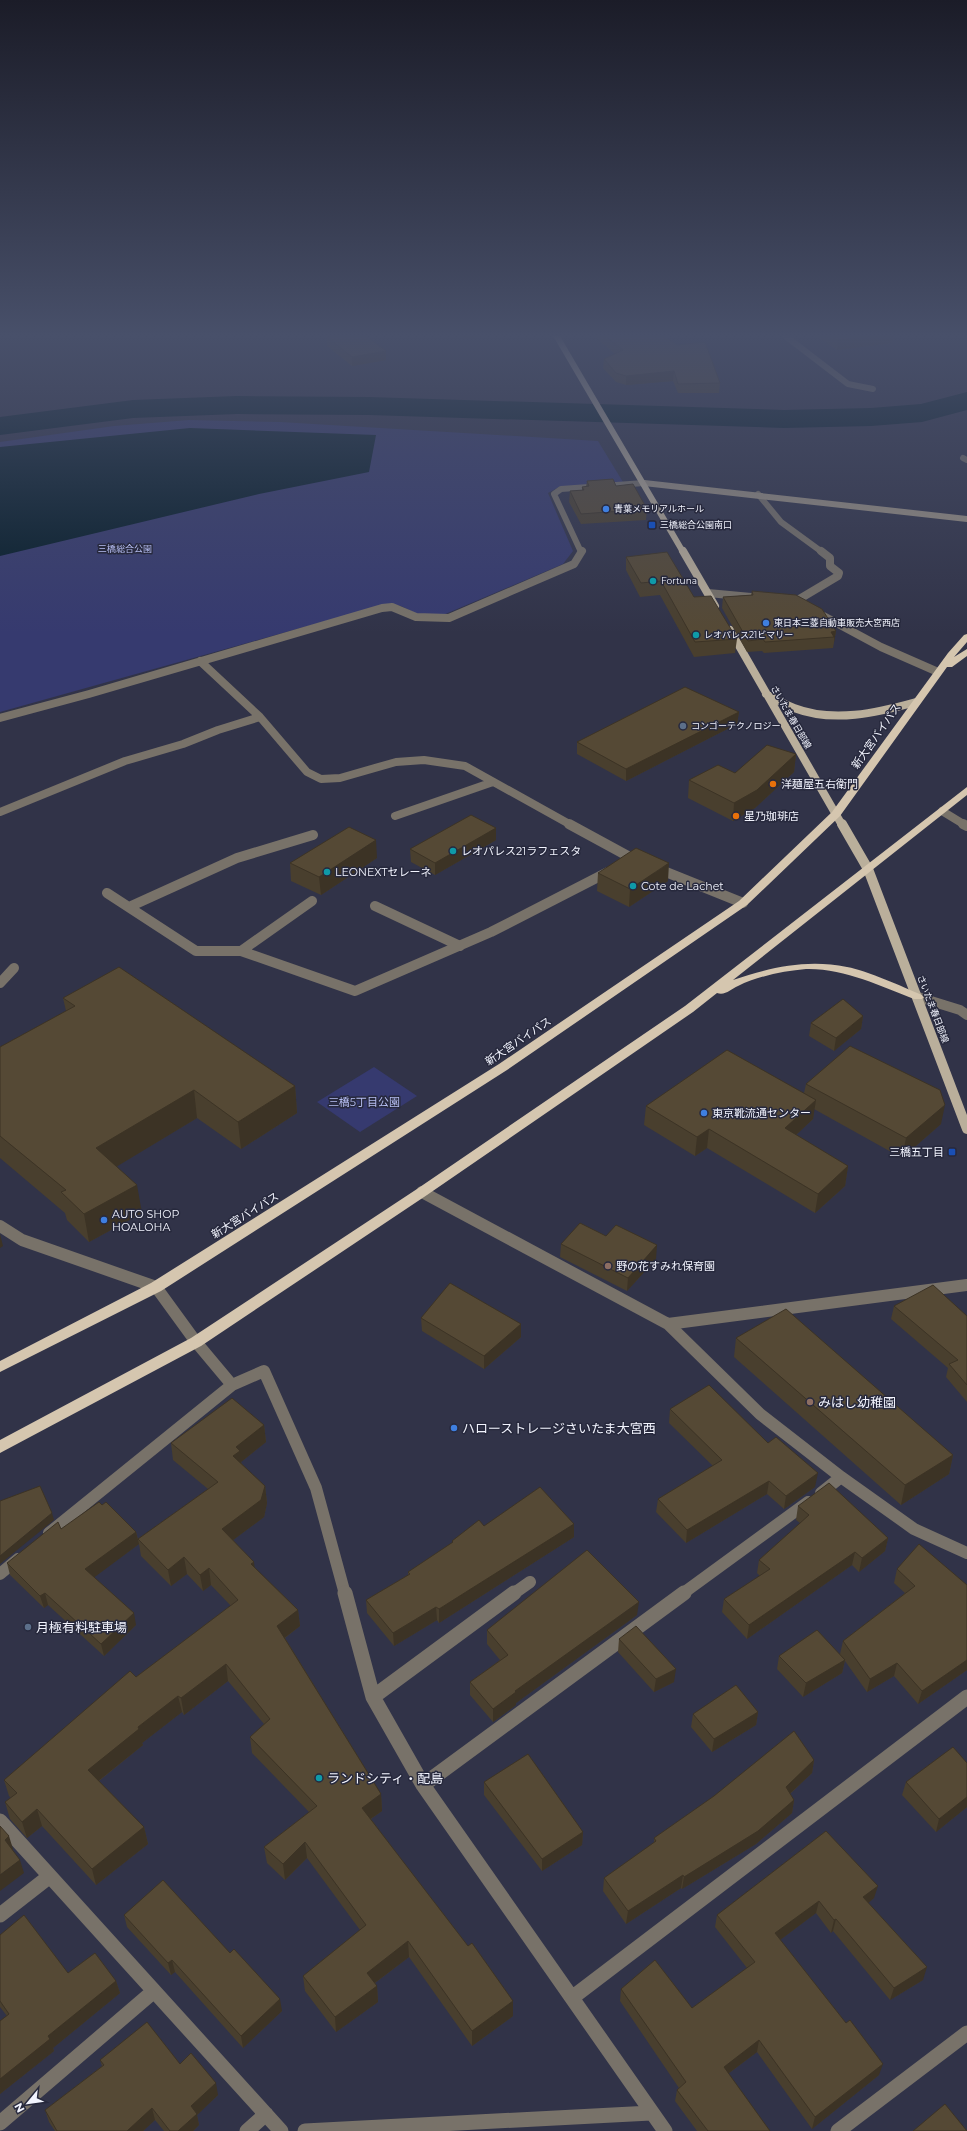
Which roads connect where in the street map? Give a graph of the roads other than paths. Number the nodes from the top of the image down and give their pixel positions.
1 (616, 434) edge
2 (644, 483) junction
3 (758, 494) junction
4 (967, 519) edge
5 (708, 593) junction
6 (759, 598) edge
7 (967, 637) edge
8 (967, 652) edge
9 (200, 661) junction
10 (938, 672) junction
11 (766, 694) junction
12 (916, 702) junction
13 (0, 718) edge
14 (260, 718) junction
15 (494, 782) junction
16 (967, 790) edge
17 (942, 811) junction
18 (0, 812) edge
19 (836, 814) junction
20 (395, 816) dead end
21 (967, 826) edge
22 (313, 835) dead end
23 (633, 859) junction
24 (868, 869) junction
25 (107, 893) dead end
26 (312, 901) dead end
27 (743, 903) junction
28 (375, 906) dead end
29 (129, 907) junction
30 (460, 946) junction
31 (241, 951) junction
32 (14, 968) dead end
33 (0, 983) edge
34 (918, 997) junction
35 (688, 1009) junction
36 (967, 1015) edge
37 (967, 1129) edge
38 (422, 1192) junction
39 (0, 1226) edge
40 (967, 1285) edge
41 (156, 1287) junction
42 (668, 1324) junction
43 (196, 1342) junction
44 (0, 1367) edge
45 (232, 1385) junction
46 (0, 1447) edge
47 (841, 1477) junction
48 (40, 1541) edge
49 (28, 1551) edge
50 (967, 1553) edge
51 (0, 1574) edge
52 (530, 1582) dead end
53 (373, 1697) junction
54 (967, 1697) edge
55 (423, 1786) junction
56 (0, 1821) edge
57 (50, 1876) junction
58 (0, 1915) edge
59 (154, 1991) junction
60 (573, 1997) junction
61 (967, 2033) edge
62 (651, 2113) junction
63 (266, 2114) junction
64 (0, 2123) edge
65 (247, 2131) edge
66 (281, 2131) edge
67 (305, 2131) edge
68 (665, 2131) edge
69 (838, 2131) edge

1 - 2 main road, さいたま春日部線
2 - 3 street
2 - 5 main road, さいたま春日部線
2 - 9 street
3 - 4 street
3 - 10 street
5 - 6 street
5 - 11 main road, さいたま春日部線
7 - 10 highway, 新大宮バイパス
8 - 10 highway
9 - 13 street
9 - 14 street
10 - 12 highway, 新大宮バイパス
11 - 12 main road
11 - 19 main road, さいたま春日部線
12 - 19 highway, 新大宮バイパス
14 - 15 street
14 - 18 street
15 - 20 street
15 - 23 street
16 - 17 highway
17 - 21 street
17 - 24 highway
19 - 24 main road, さいたま春日部線
19 - 27 highway, 新大宮バイパス
22 - 29 street
23 - 27 street
23 - 30 street
24 - 34 main road, さいたま春日部線
24 - 35 highway
25 - 29 street
26 - 31 street
27 - 41 highway, 新大宮バイパス
28 - 30 street
29 - 31 street
30 - 31 street
32 - 33 street
34 - 35 highway
34 - 36 street
34 - 37 main road, さいたま春日部線
35 - 38 highway
38 - 42 street
38 - 43 highway
39 - 41 street
40 - 42 street
41 - 43 street
41 - 44 highway, 新大宮バイパス
42 - 47 street
43 - 45 street
43 - 46 highway
45 - 48 street
45 - 53 street
47 - 50 street
47 - 55 street
49 - 51 street
52 - 53 street
53 - 55 street
54 - 60 street
55 - 60 street
56 - 57 street
57 - 58 street
57 - 59 street
59 - 63 street
59 - 64 street
60 - 62 street
61 - 69 street
62 - 67 street
62 - 68 street
63 - 65 street
63 - 66 street

